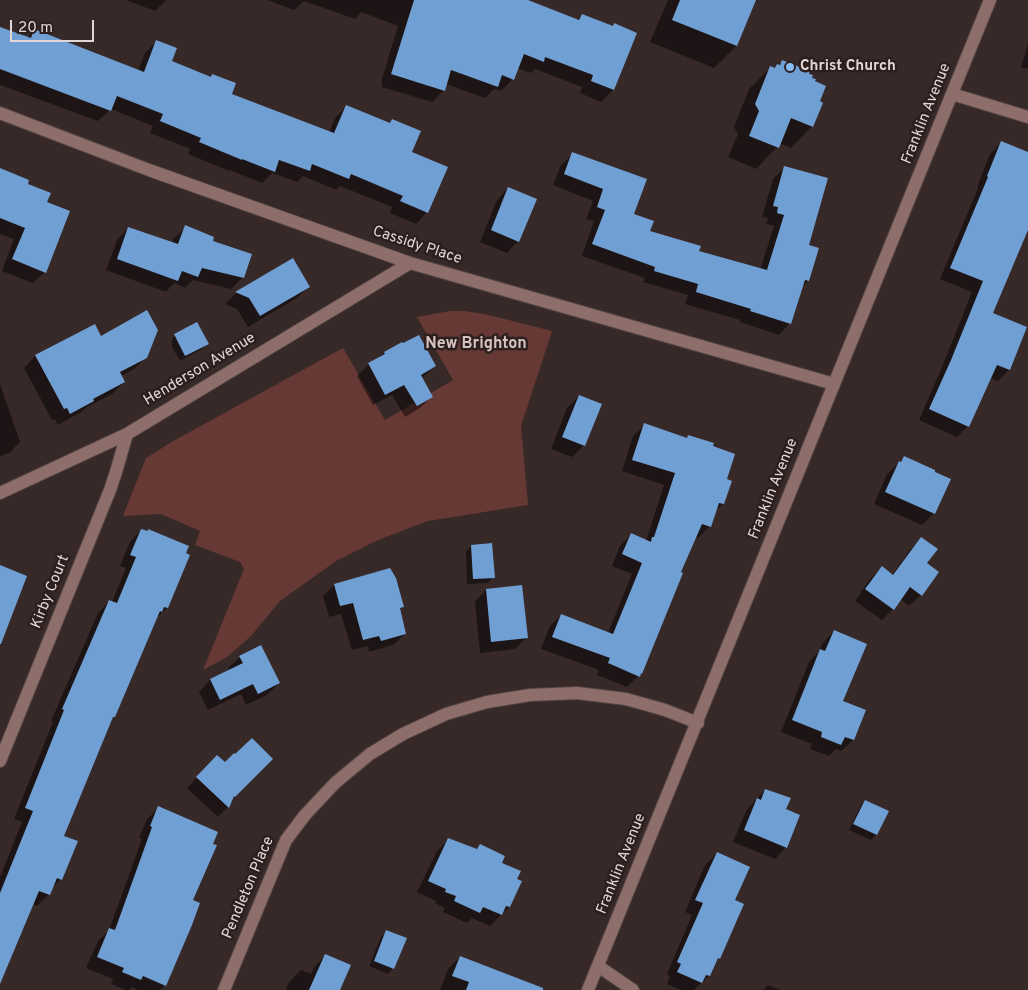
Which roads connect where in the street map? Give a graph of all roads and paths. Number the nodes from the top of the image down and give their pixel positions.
1 (990, 0) edge
2 (952, 94) junction
3 (0, 112) edge
4 (1028, 117) edge
5 (410, 263) junction
6 (834, 384) junction
7 (127, 434) junction
8 (0, 493) edge
9 (698, 723) junction
10 (0, 761) edge
11 (598, 966) junction
12 (224, 990) edge
13 (588, 990) edge
14 (633, 990) edge

1 - 2 street, Franklin Avenue
2 - 4 street
2 - 6 street, Franklin Avenue
3 - 5 street, Cassidy Place
5 - 6 street, Cassidy Place
5 - 7 street, Henderson Avenue
6 - 9 street, Franklin Avenue
7 - 8 street, Henderson Avenue
7 - 10 street, Kirby Court
9 - 11 street, Franklin Avenue
9 - 12 street, Pendleton Place
11 - 13 street, Franklin Avenue
11 - 14 street

